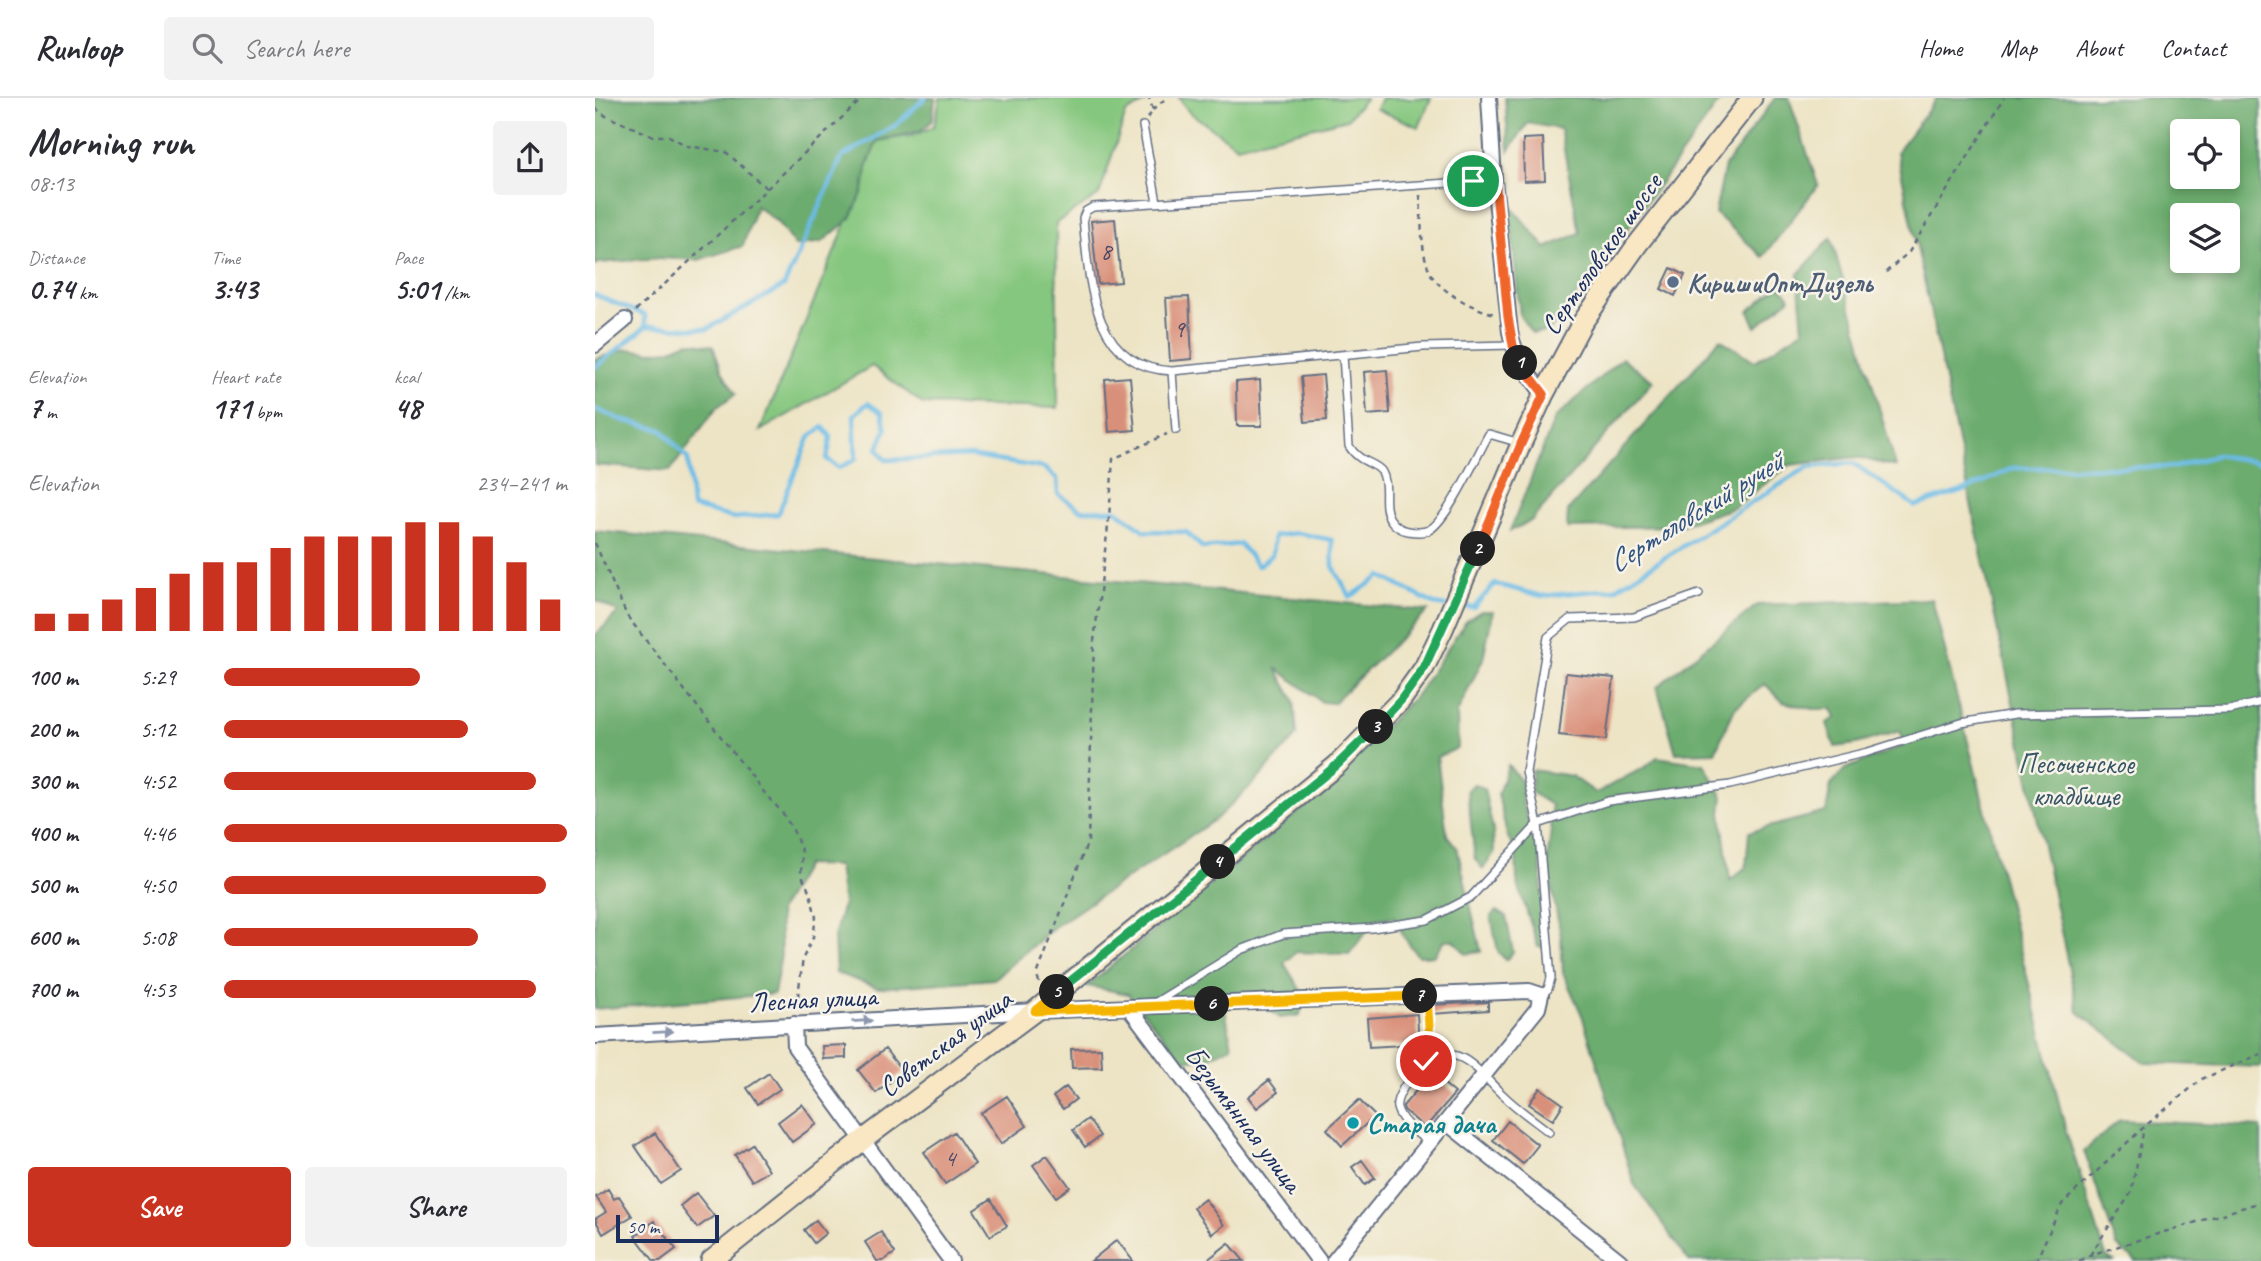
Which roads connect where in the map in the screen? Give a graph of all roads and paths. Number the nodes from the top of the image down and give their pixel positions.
1 (863, 98) edge
2 (1149, 98) edge
3 (1166, 98) edge
4 (1489, 98) edge
5 (1752, 98) edge
6 (2004, 98) edge
7 (595, 108) edge
8 (1153, 110) junction
9 (1143, 126) joint
10 (1495, 180) junction
11 (1420, 185) junction
12 (766, 188) junction
13 (1157, 202) junction
14 (1886, 272) dead end
15 (643, 304) dead end
16 (1508, 317) junction
17 (625, 320) dead end
18 (595, 345) edge
19 (1513, 345) junction
20 (1343, 355) junction
21 (1172, 371) junction
22 (1544, 394) junction
23 (1176, 430) joint
24 (1521, 444) junction
25 (595, 543) edge
26 (1468, 573) joint
27 (1699, 594) dead end
28 (2261, 702) edge
29 (1538, 824) junction
30 (1039, 982) dead end
31 (1427, 995) junction
32 (1541, 995) junction
33 (1149, 1006) junction
34 (1129, 1007) junction
35 (1035, 1011) junction
36 (794, 1024) junction
37 (595, 1036) edge
38 (2261, 1054) edge
39 (1431, 1058) junction
40 (1483, 1076) junction
41 (1446, 1122) junction
42 (2144, 1127) junction
43 (1549, 1132) dead end
44 (863, 1140) junction
45 (1429, 1143) junction
46 (2261, 1202) edge
47 (2090, 1255) junction
48 (711, 1261) edge
49 (951, 1261) edge
50 (1319, 1261) edge
51 (1334, 1261) edge
52 (1620, 1261) edge
53 (2036, 1261) edge
54 (2079, 1261) edge

1 - 12 path
2 - 8 path
3 - 8 path
4 - 10 street
5 - 22 main road, Сертоловское шоссе
6 - 14 path
7 - 12 path
8 - 9 path
9 - 13 lane
10 - 11 lane
10 - 16 street
11 - 13 lane
11 - 16 path
12 - 15 path
13 - 21 lane
16 - 19 street
17 - 18 street
19 - 20 lane
19 - 22 street
20 - 21 lane
20 - 24 lane
21 - 23 lane
22 - 24 main road, Сертоловское шоссе
23 - 30 path
24 - 26 main road, Сертоловское шоссе
25 - 36 path
26 - 35 main road, Советская улица
27 - 29 lane
28 - 29 lane
29 - 32 lane
29 - 33 lane
31 - 32 street, Лесная улица
31 - 33 street, Лесная улица
31 - 39 path
32 - 40 street
33 - 34 street, Лесная улица
34 - 35 street, Лесная улица
34 - 50 street, Безымянная улица
36 -> 35 street, Лесная улица
35 - 44 main road, Советская улица
37 -> 36 street, Лесная улица
36 - 44 street
38 - 42 path
39 - 40 lane
39 - 45 lane
40 - 41 street
40 - 43 lane
41 - 45 street
41 - 52 street
42 - 47 path
42 - 53 path
44 - 48 main road, Советская улица
44 - 49 street
45 - 51 street
46 - 47 path
47 - 54 path

